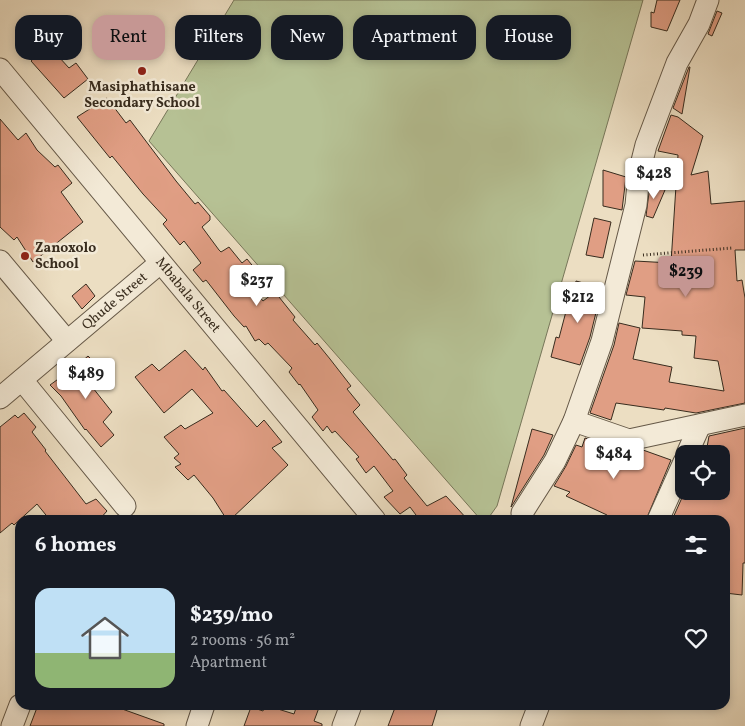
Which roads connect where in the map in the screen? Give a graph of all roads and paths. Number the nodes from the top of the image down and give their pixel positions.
1 (708, 0) edge
2 (0, 69) edge
3 (732, 248) dead end
4 (625, 253) junction
5 (0, 262) edge
6 (160, 263) junction
7 (68, 341) junction
8 (22, 380) junction
9 (0, 398) edge
10 (745, 415) edge
11 (574, 421) junction
12 (700, 425) junction
13 (691, 445) edge
14 (675, 482) edge
15 (126, 506) dead end
16 (522, 513) dead end
17 (371, 515) edge
18 (660, 515) edge
19 (18, 710) edge
20 (202, 710) edge
21 (349, 710) edge
22 (537, 710) edge
23 (12, 726) edge
24 (197, 726) edge
25 (343, 726) edge
26 (531, 726) edge

1 - 4 street
2 - 6 street, Mbabala Street
3 - 4 path
4 - 11 street
5 - 7 street
6 - 7 street, Qhude Street
6 - 17 street, Mbabala Street
7 - 8 street, Qhude Street
8 - 9 street, Qhude Street
8 - 15 street
10 - 12 street
11 - 12 street
11 - 16 street
12 - 13 street
14 - 18 street
19 - 23 street
20 - 24 street
21 - 25 street
22 - 26 street

